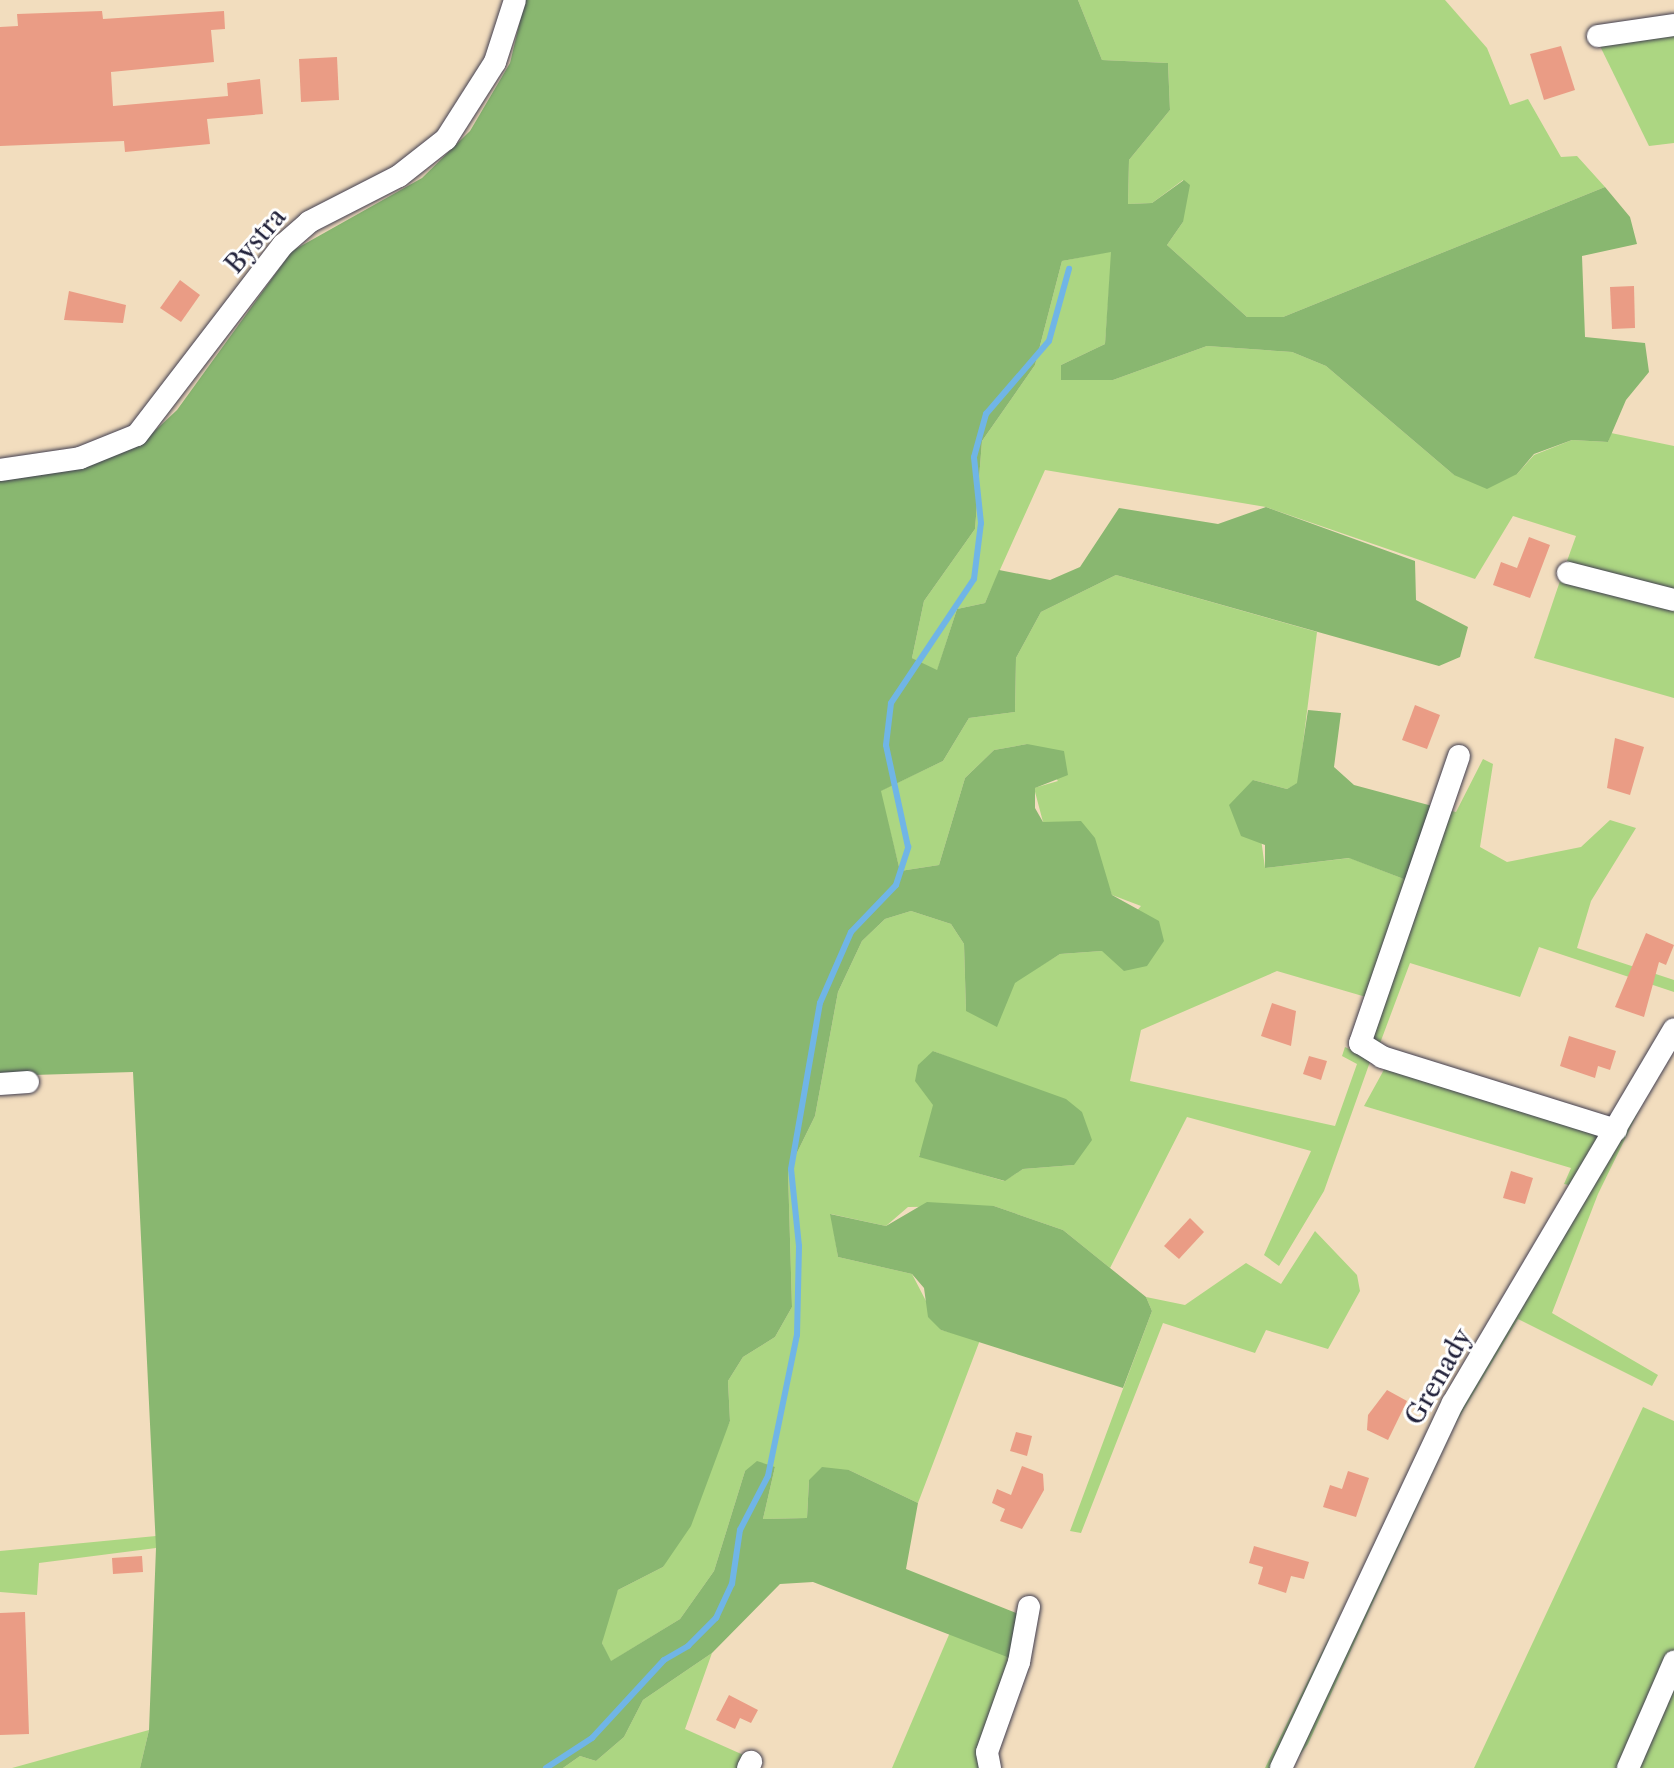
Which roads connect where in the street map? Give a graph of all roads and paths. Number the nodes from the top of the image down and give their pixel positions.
1 (515, 0) edge
2 (1674, 25) edge
3 (1598, 36) dead end
4 (0, 470) edge
5 (1568, 573) dead end
6 (1674, 600) edge
7 (1459, 756) dead end
8 (1674, 1029) edge
9 (28, 1082) dead end
10 (0, 1084) edge
11 (1616, 1130) junction
12 (1029, 1607) dead end
13 (1674, 1662) edge
14 (990, 1768) edge
15 (1281, 1768) edge
16 (1628, 1768) edge

1 - 4 street, Bystra
2 - 3 street
5 - 6 street
7 - 11 street
8 - 11 street, Grenady
9 - 10 street
11 - 15 street, Grenady
12 - 14 street
13 - 16 street

